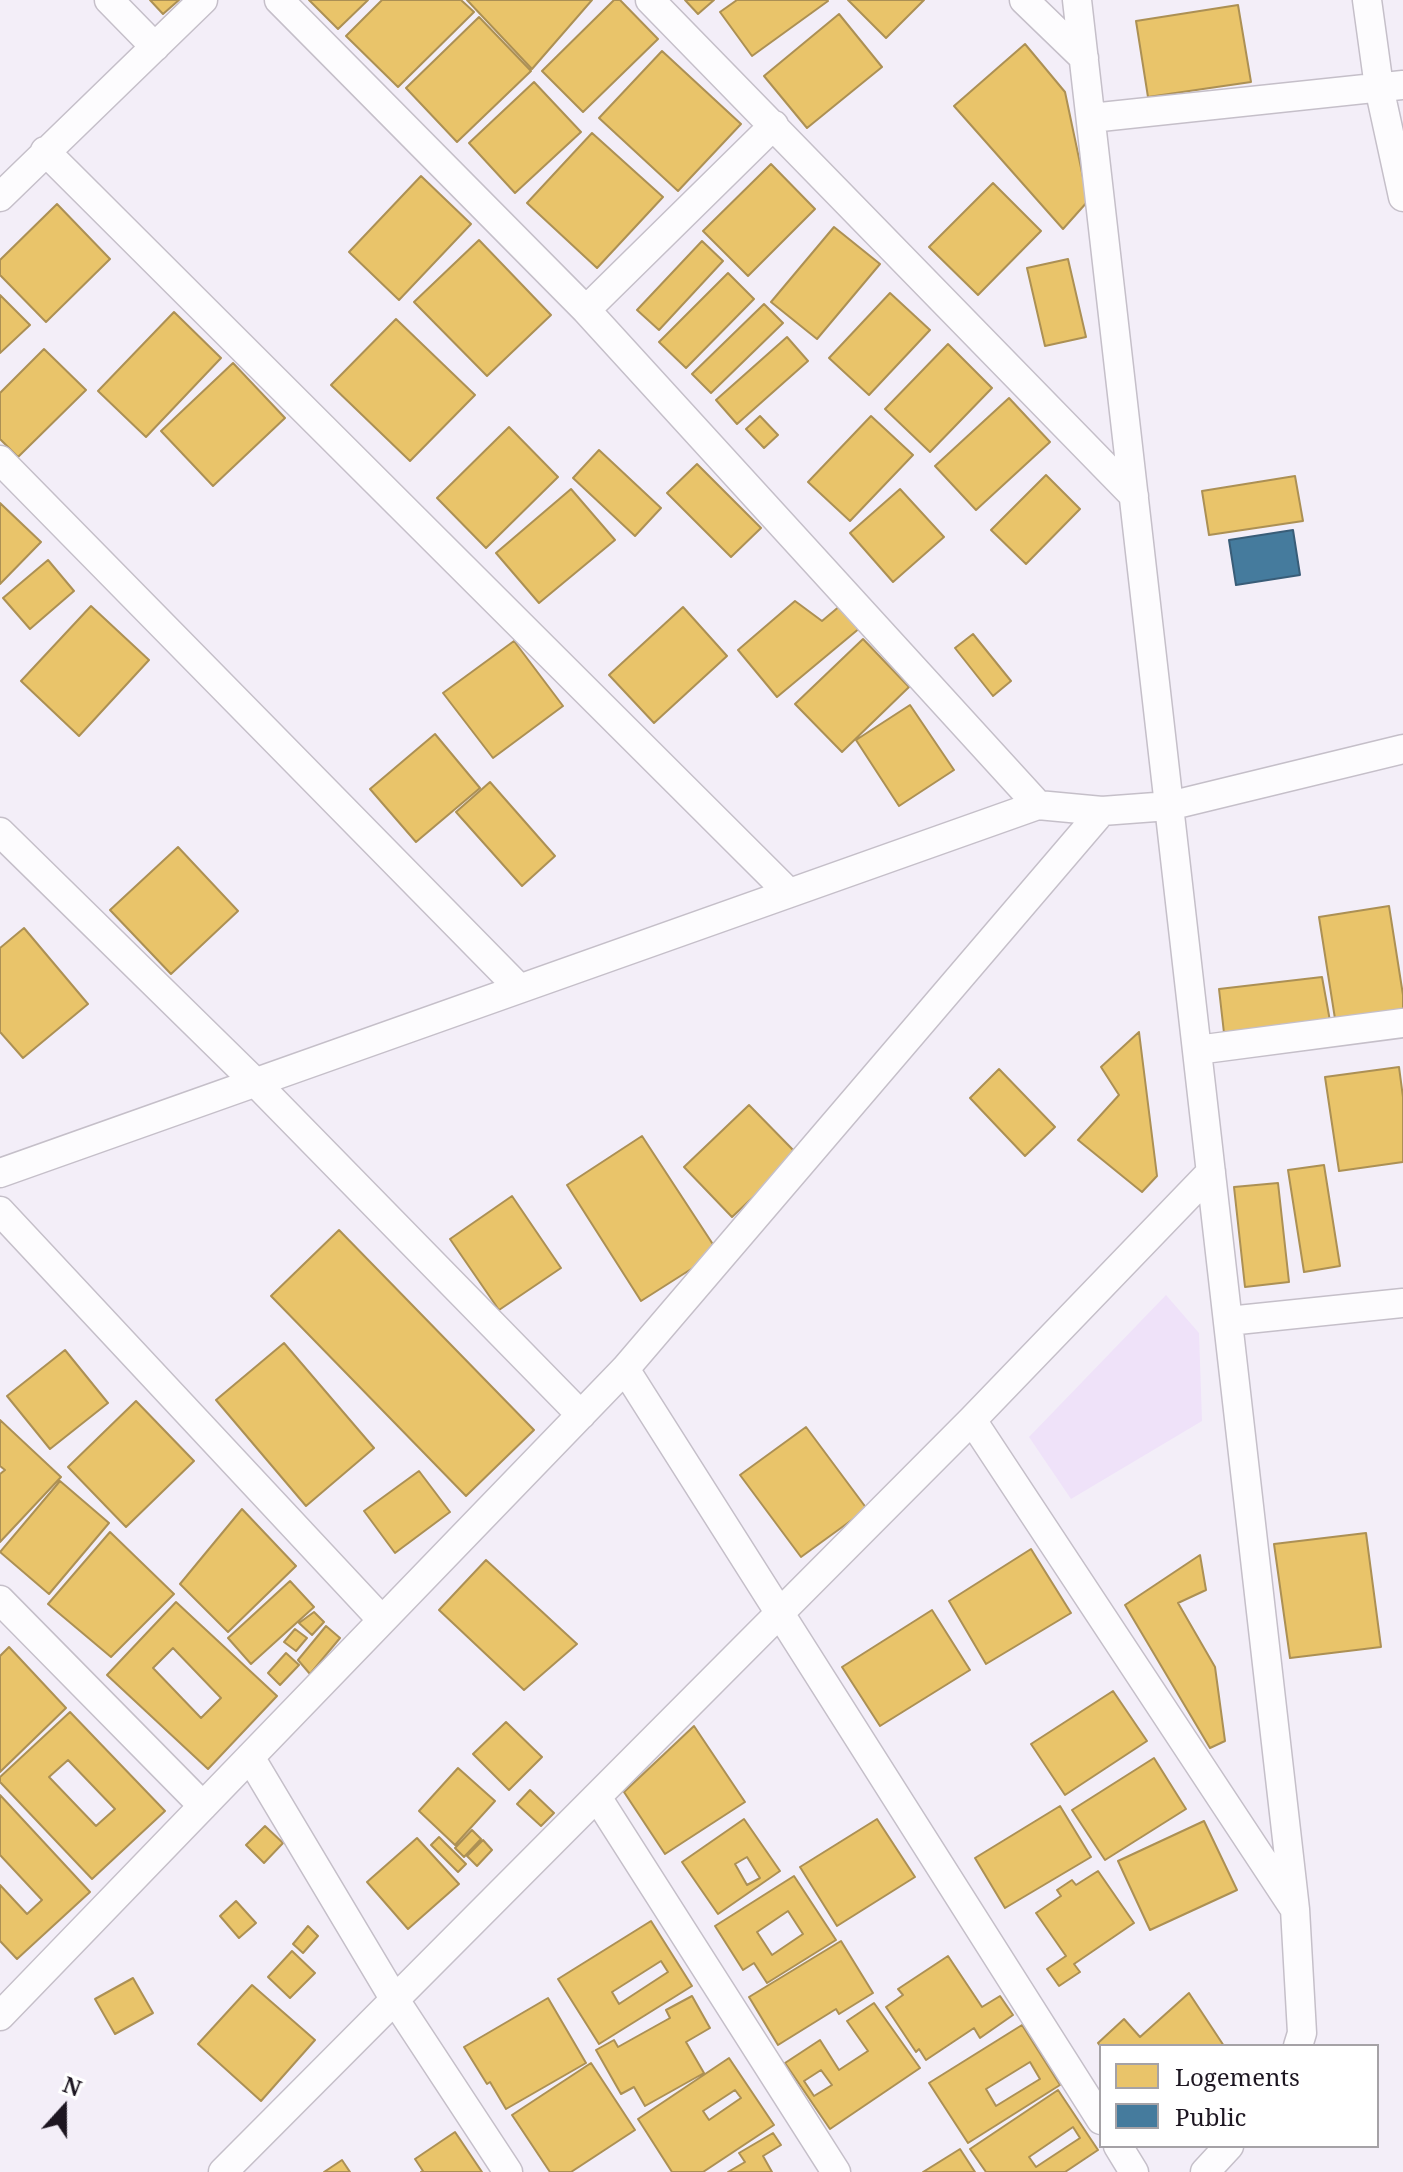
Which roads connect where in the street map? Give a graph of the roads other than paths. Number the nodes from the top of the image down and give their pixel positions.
1 (109, 0) edge
2 (203, 0) edge
3 (279, 0) edge
4 (650, 0) edge
5 (1024, 0) edge
6 (1077, 0) edge
7 (1367, 0) edge
8 (155, 47) junction
9 (1084, 58) junction
10 (1391, 86) edge
11 (1091, 118) junction
12 (774, 125) junction
13 (45, 151) junction
14 (0, 197) edge
15 (1403, 197) edge
16 (586, 310) junction
17 (0, 460) edge
18 (1134, 496) junction
19 (1403, 749) edge
20 (1038, 805) junction
21 (1169, 806) junction
22 (1102, 811) junction
23 (0, 832) edge
24 (788, 892) junction
25 (519, 988) junction
26 (1403, 1023) edge
27 (1197, 1050) junction
28 (255, 1082) junction
29 (1211, 1172) junction
30 (0, 1173) edge
31 (0, 1211) edge
32 (1403, 1303) edge
33 (1228, 1321) junction
34 (625, 1369) junction
35 (581, 1415) junction
36 (972, 1420) junction
37 (0, 1600) edge
38 (779, 1613) junction
39 (382, 1620) junction
40 (250, 1757) junction
41 (597, 1797) junction
42 (203, 1806) junction
43 (1295, 1909) junction
44 (6, 1997) edge
45 (395, 2000) junction
46 (1299, 2044) edge
47 (1099, 2117) edge
48 (1119, 2148) edge
49 (1227, 2148) edge
50 (223, 2172) edge
51 (508, 2172) edge
52 (836, 2172) edge
53 (1134, 2172) edge
54 (1205, 2172) edge

1 - 8 street
2 - 8 street
3 - 16 street
4 - 12 street
5 - 9 street
6 - 9 street
7 - 10 street
8 - 13 street
9 - 11 street
10 - 11 street
10 - 15 street
11 - 18 street
12 - 16 street
12 - 18 street
13 - 14 street
13 - 24 street
16 - 20 street
17 - 25 street
18 - 21 street
19 - 21 street
20 - 22 street
20 - 24 street
21 - 22 street
21 - 27 street
22 - 34 street
23 - 28 street
24 - 25 street
25 - 28 street
26 - 27 street
27 - 29 street
28 - 30 street
28 - 35 street
29 - 33 street
29 - 36 street
31 - 39 street
32 - 33 street
33 - 43 street
34 - 35 street
34 - 38 street
35 - 39 street
36 - 38 street
36 - 43 street
37 - 42 street
38 - 41 street
38 - 47 street
39 - 40 street
40 - 42 street
40 - 45 street
41 - 45 street
41 - 52 street
42 - 44 street
43 - 46 street
45 - 50 street
45 - 51 street
48 - 53 street
49 - 54 street

